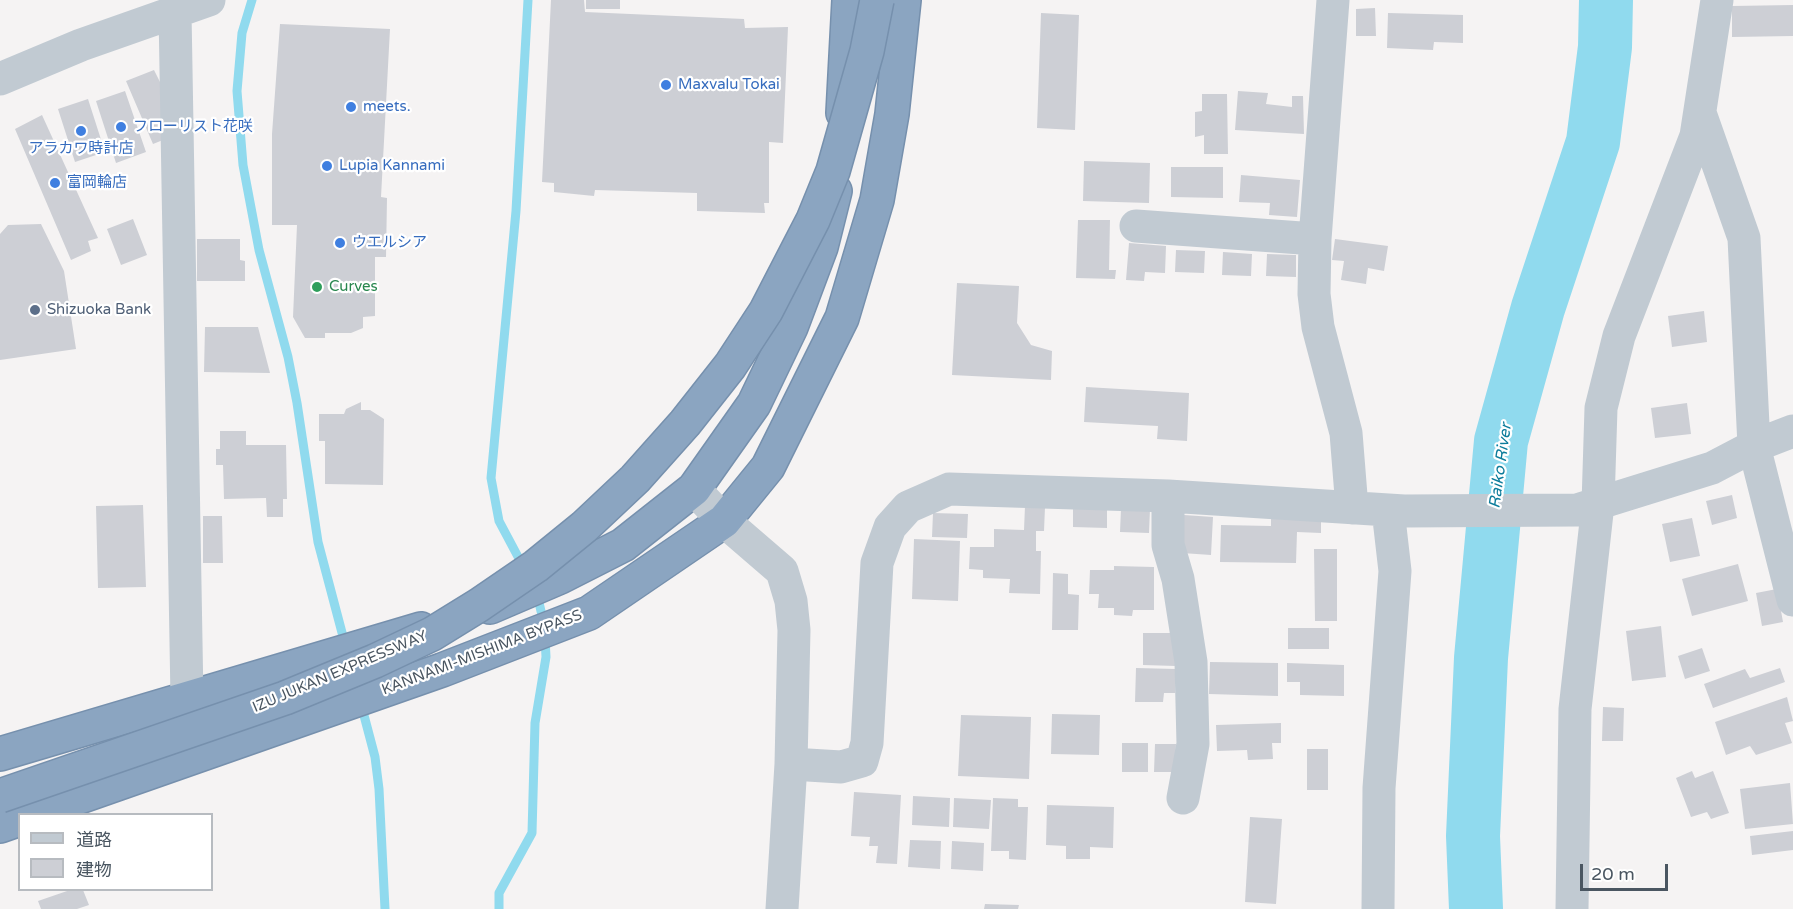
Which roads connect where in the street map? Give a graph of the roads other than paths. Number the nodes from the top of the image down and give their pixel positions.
1 (208, 0) edge
2 (849, 0) edge
3 (877, 0) edge
4 (904, 0) edge
5 (1333, 0) edge
6 (1717, 0) edge
7 (175, 12) junction
8 (0, 79) edge
9 (1700, 113) junction
10 (1136, 226) dead end
11 (1315, 238) junction
12 (1793, 431) edge
13 (1754, 446) junction
14 (694, 489) junction
15 (1168, 496) junction
16 (1588, 507) junction
17 (1352, 508) junction
18 (1396, 510) junction
19 (724, 521) junction
20 (1792, 588) edge
21 (187, 699) junction
22 (0, 754) edge
23 (791, 764) junction
24 (0, 796) edge
25 (1183, 798) dead end
26 (34, 813) edge
27 (18, 820) edge
28 (0, 826) edge
29 (1376, 902) edge
30 (782, 909) edge
31 (1572, 909) edge

1 - 7 street
2 - 14 highway
3 - 24 highway, IZU JUKAN EXPRESSWAY, bridge
4 - 19 highway, KANNAMI-MISHIMA BYPASS
5 - 11 street
6 - 9 street
7 - 8 street
7 - 21 street
9 - 13 street
9 - 16 street
10 - 11 street
11 - 17 street
12 - 13 street
13 - 16 street
13 - 20 street
14 - 19 street
14 - 21 highway
15 - 17 street
15 - 23 street
15 - 25 street
16 - 18 street
16 - 31 street
17 - 18 street
18 - 29 street
19 - 23 street
19 - 26 highway, KANNAMI-MISHIMA BYPASS
21 - 22 highway
23 - 30 street
27 - 28 highway

